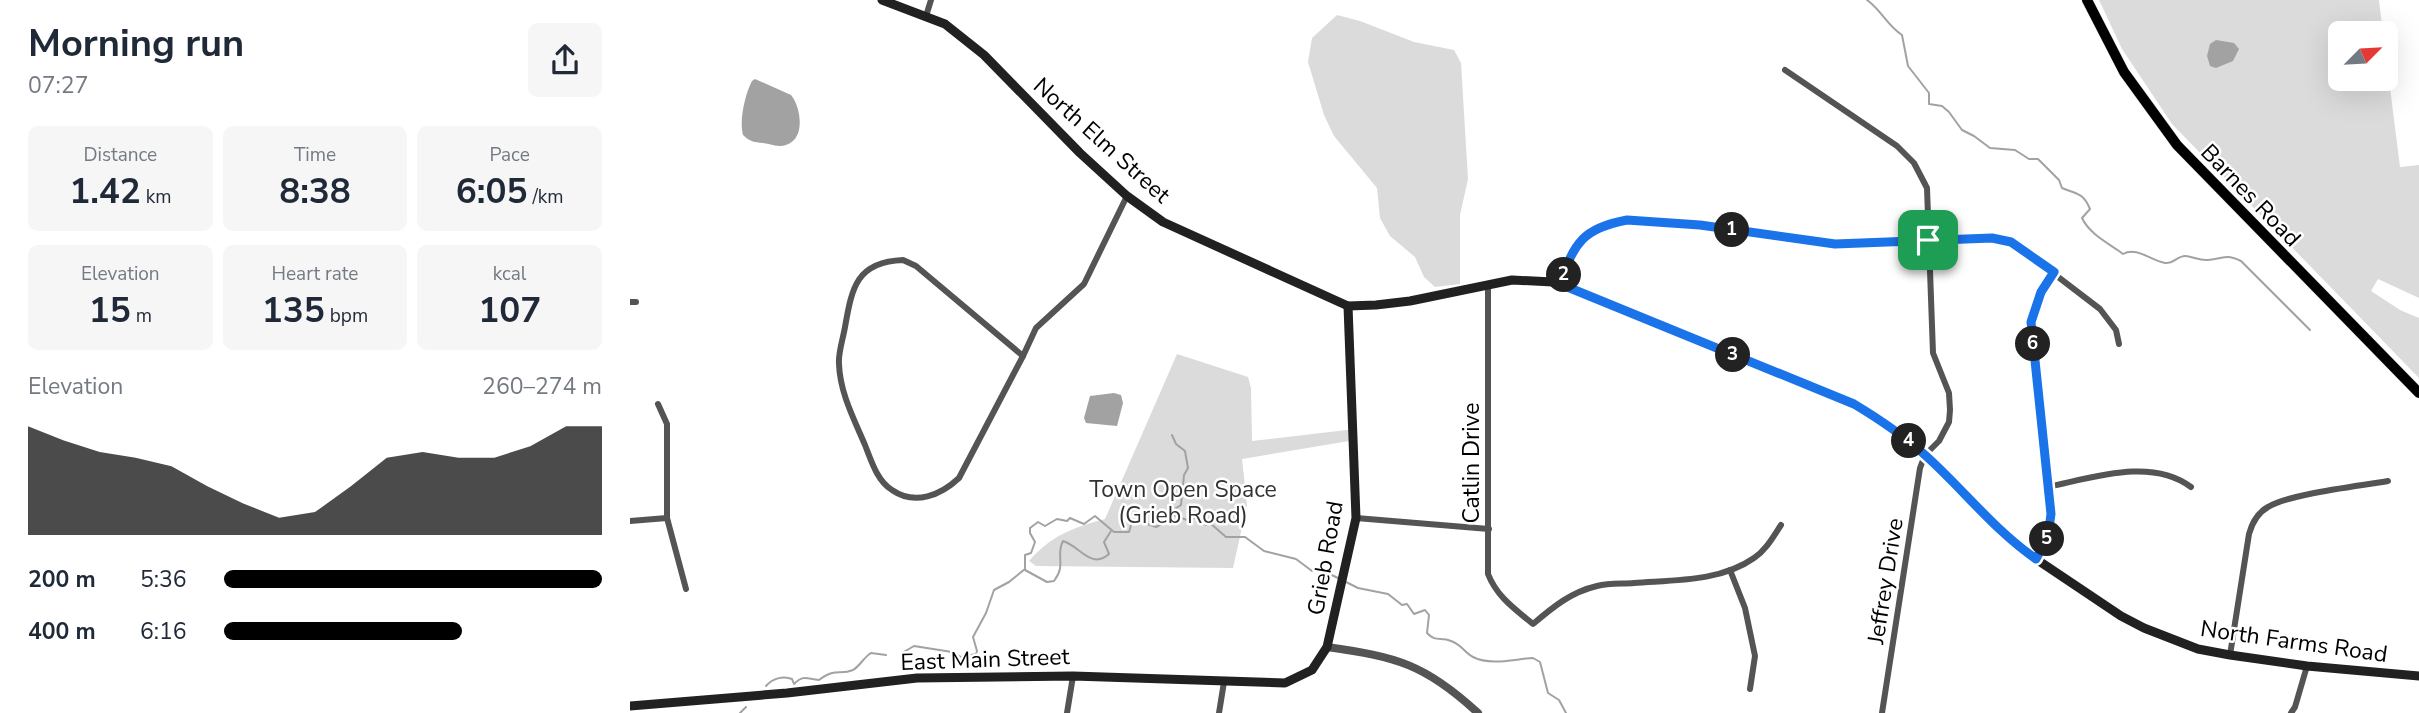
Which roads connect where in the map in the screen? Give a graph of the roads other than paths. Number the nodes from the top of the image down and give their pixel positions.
1 (882, 0) edge
2 (932, 0) edge
3 (2087, 0) edge
4 (926, 16) junction
5 (1786, 70) dead end
6 (1126, 195) junction
7 (1928, 240) junction
8 (2054, 272) junction
9 (1560, 284) junction
10 (1488, 285) junction
11 (1348, 306) junction
12 (2119, 344) dead end
13 (1023, 356) junction
14 (2419, 393) edge
15 (658, 404) dead end
16 (1926, 455) junction
17 (2388, 481) dead end
18 (2047, 487) junction
19 (2191, 487) dead end
20 (667, 518) junction
21 (1356, 518) junction
22 (630, 521) edge
23 (1781, 525) dead end
24 (1489, 529) junction
25 (2036, 559) junction
26 (1730, 570) junction
27 (686, 589) dead end
28 (1327, 647) junction
29 (2230, 655) junction
30 (2307, 666) junction
31 (1073, 676) junction
32 (2419, 676) edge
33 (1224, 682) junction
34 (1749, 689) dead end
35 (630, 706) edge
36 (1067, 713) edge
37 (1219, 713) edge
38 (1478, 713) edge
39 (1882, 713) edge
40 (2291, 713) edge

1 - 4 main road, North Elm Street
2 - 4 street
3 - 14 main road, Barnes Road
4 - 6 main road, North Elm Street
5 - 7 street
6 - 11 main road, North Elm Street
6 - 13 street
7 - 8 street
7 - 9 street
7 - 16 street
8 - 12 street
8 - 18 street
9 - 10 main road, North Farms Road
9 - 16 main road, North Farms Road
10 - 11 main road, North Farms Road
10 - 24 street, Catlin Drive
11 - 21 main road, Grieb Road
13 - 13 street
15 - 20 street
16 - 25 main road, North Farms Road
16 - 39 street, Jeffrey Drive
17 - 29 street
18 - 19 street
18 - 25 street
20 - 22 street
20 - 27 street
21 - 24 street
21 - 28 main road, Grieb Road
23 - 26 street
24 - 26 street, Catlin Drive
25 - 29 main road, North Farms Road
26 - 34 street
28 - 33 main road, East Main Street
28 - 38 street, Grieb Road
29 - 30 main road, North Farms Road
30 - 32 main road, North Farms Road
30 - 40 street
31 - 33 main road, East Main Street
31 - 35 main road, East Main Street
31 - 36 street
33 - 37 street

